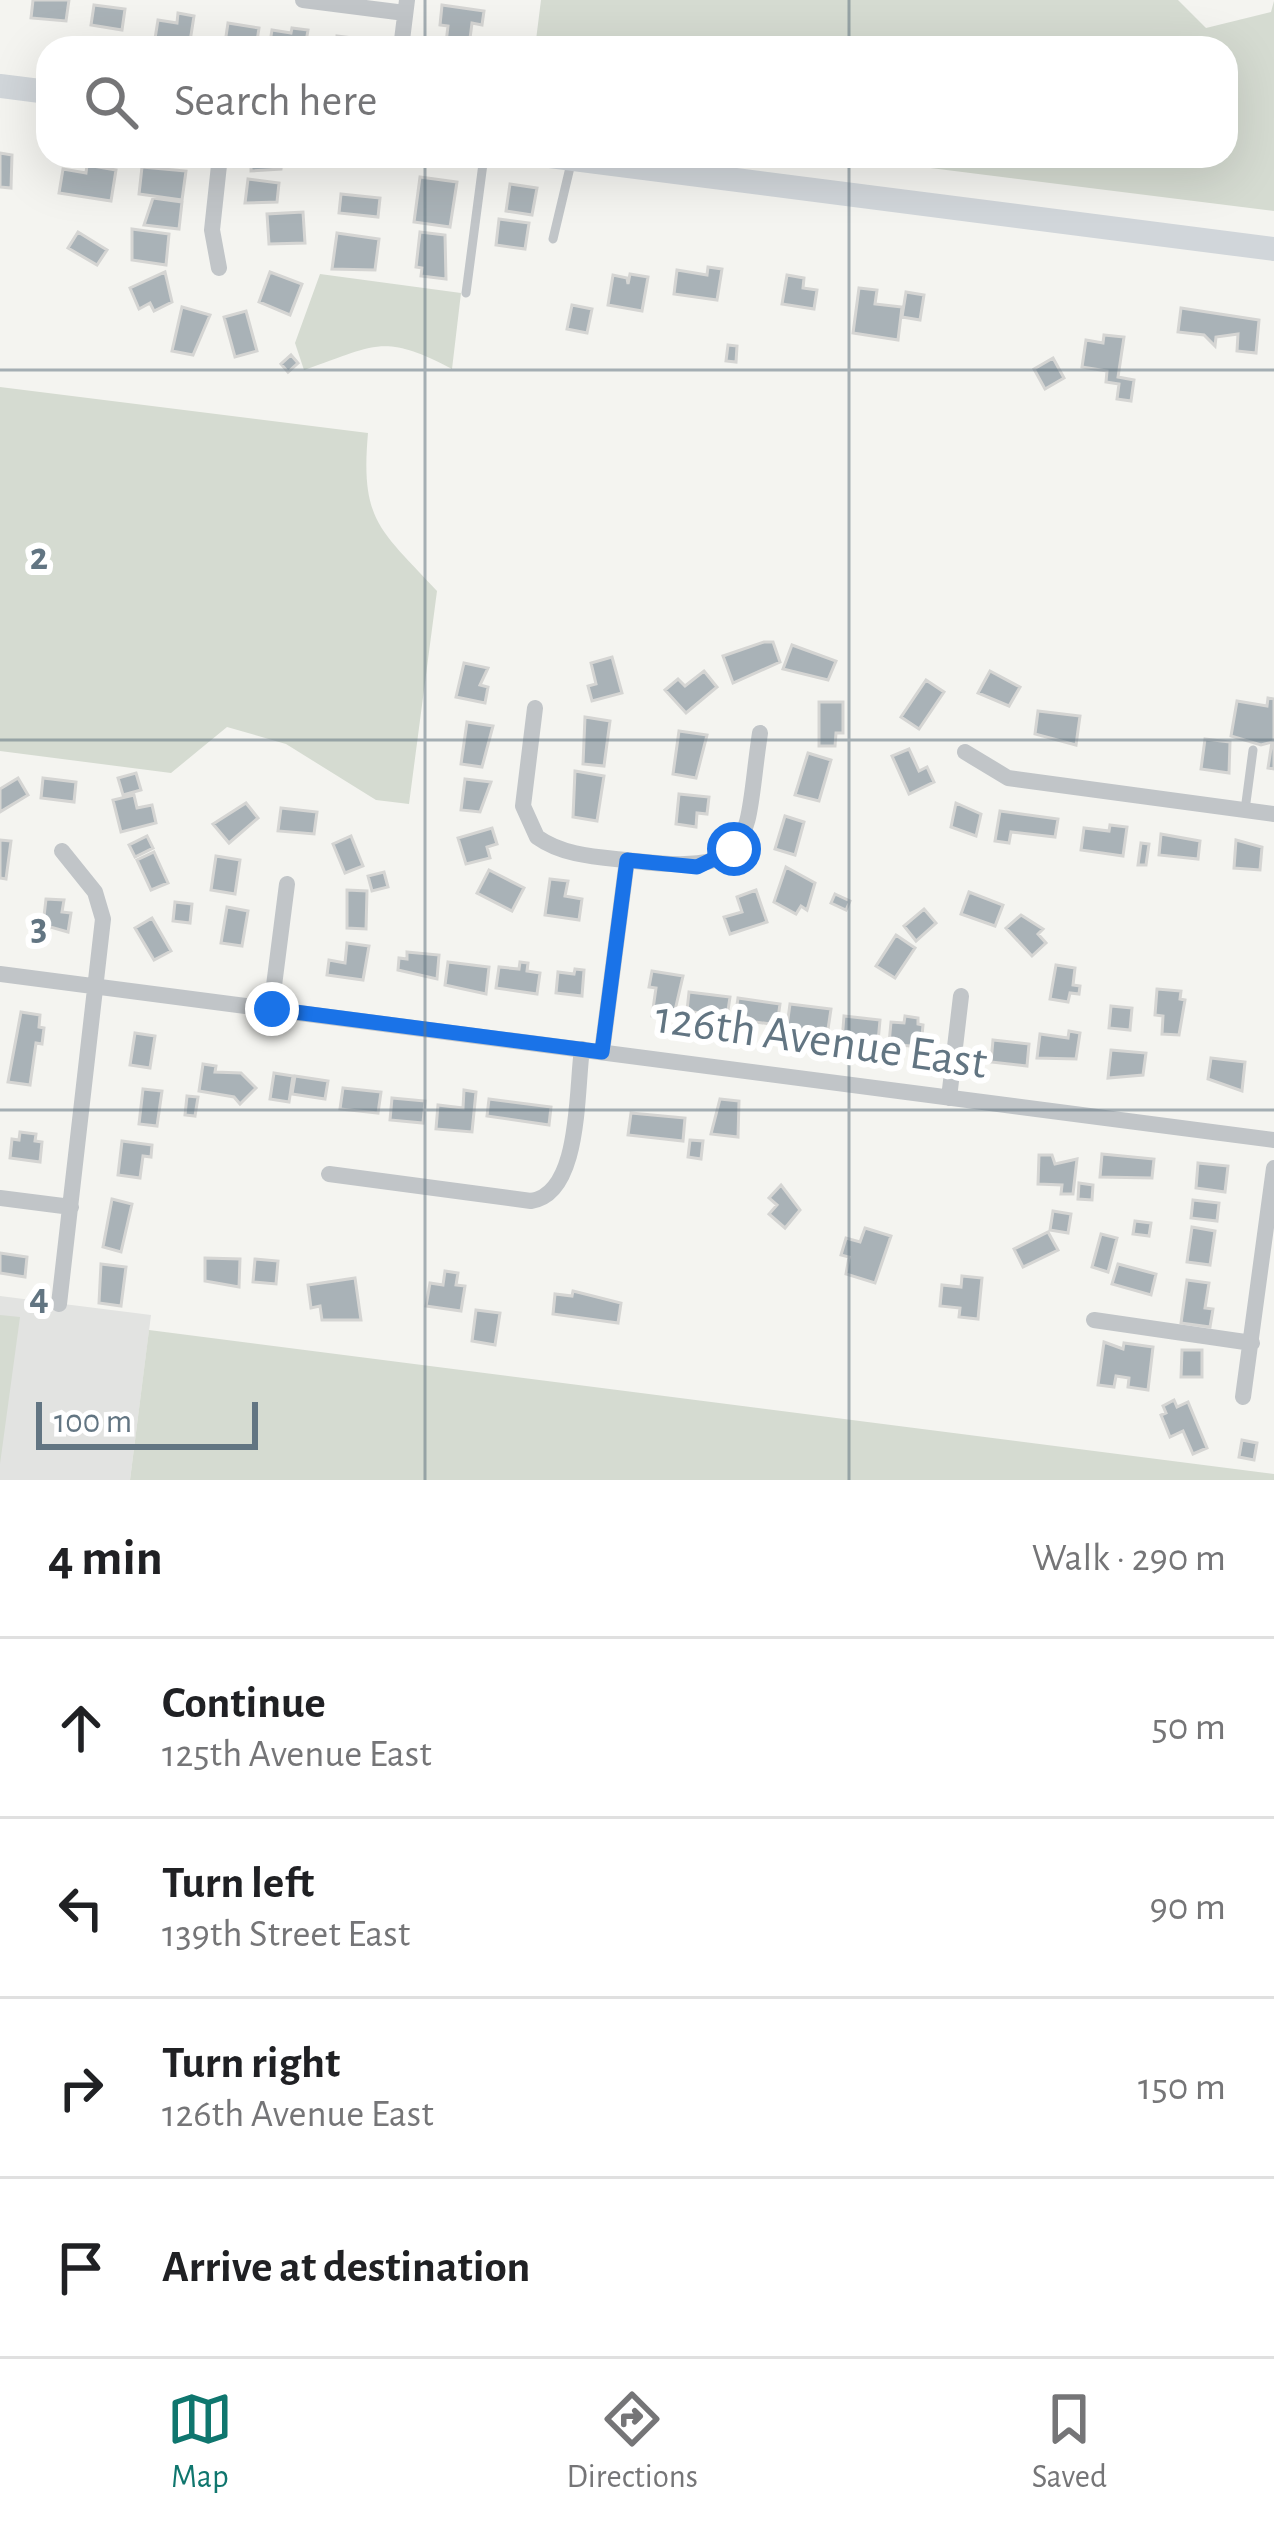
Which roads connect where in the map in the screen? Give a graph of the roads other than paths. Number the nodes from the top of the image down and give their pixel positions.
1 (303, 0) edge
2 (406, 6) edge
3 (402, 36) edge
4 (0, 86) edge
5 (36, 90) edge
6 (219, 168) edge
7 (482, 168) edge
8 (560, 168) edge
9 (639, 168) edge
10 (553, 239) dead end
11 (1274, 249) edge
12 (219, 268) dead end
13 (466, 293) dead end
14 (535, 708) dead end
15 (760, 733) dead end
16 (1253, 750) dead end
17 (965, 752) dead end
18 (1245, 811) junction
19 (1274, 814) edge
20 (62, 851) dead end
21 (627, 860) junction
22 (287, 884) dead end
23 (0, 974) edge
24 (97, 986) junction
25 (961, 996) dead end
26 (272, 1009) junction
27 (582, 1049) junction
28 (602, 1052) junction
29 (949, 1098) junction
30 (1274, 1140) edge
31 (1274, 1168) edge
32 (328, 1174) dead end
33 (0, 1198) edge
34 (70, 1207) junction
35 (59, 1304) dead end
36 (1094, 1320) dead end
37 (1252, 1343) junction
38 (1243, 1397) dead end

1 - 2 street
2 - 3 street
4 - 5 main road
6 - 12 street
7 - 13 lane
8 - 10 lane
9 - 11 main road
14 - 21 street
15 - 21 street
16 - 18 lane
17 - 18 street
18 - 19 street
20 - 24 street
21 - 28 street
22 - 26 street
23 - 24 street, 126th Avenue East
24 - 26 street, 126th Avenue East
24 - 34 street
25 - 29 street
26 - 27 street, 126th Avenue East
27 - 28 street, 126th Avenue East
27 - 32 street
28 - 29 street, 126th Avenue East
29 - 30 street, 126th Avenue East
31 - 37 street
33 - 34 street
34 - 35 street
36 - 37 street
37 - 38 street

